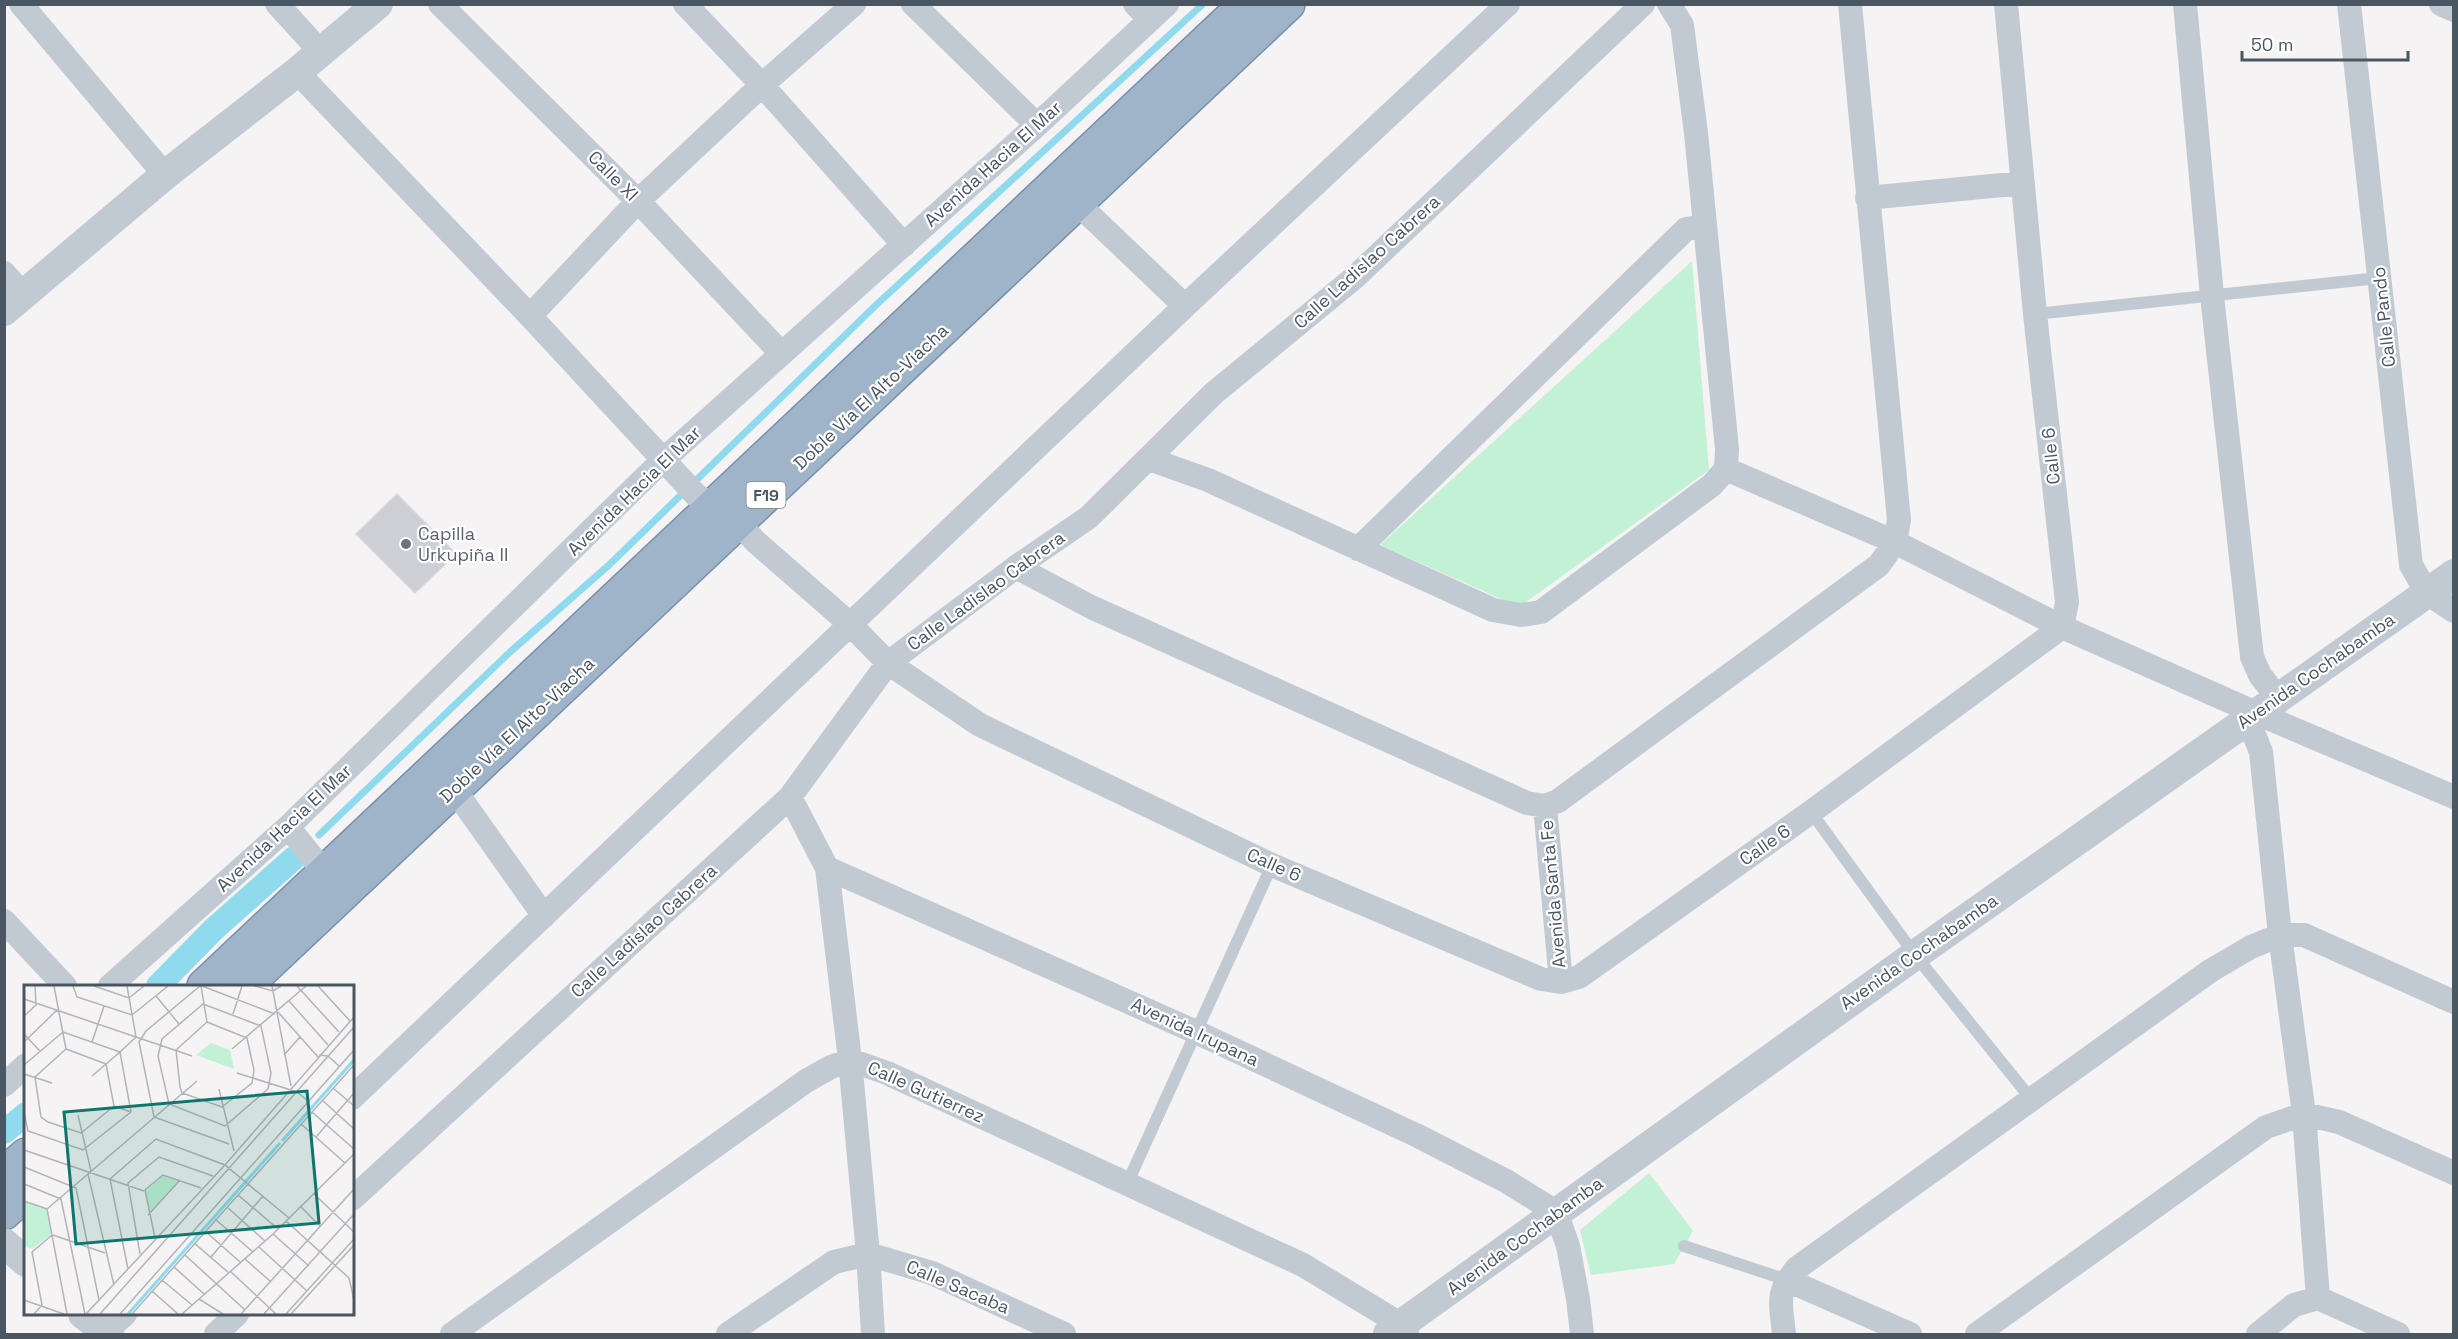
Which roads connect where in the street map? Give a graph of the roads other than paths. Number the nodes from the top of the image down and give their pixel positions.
1 (21, 4) edge
2 (277, 4) edge
3 (378, 4) edge
4 (440, 4) edge
5 (685, 4) edge
6 (854, 4) edge
7 (913, 4) edge
8 (1246, 4) edge
9 (1288, 4) edge
10 (1508, 4) edge
11 (1643, 4) edge
12 (1669, 4) edge
13 (1850, 4) edge
14 (2006, 4) edge
15 (2185, 4) edge
16 (2349, 4) edge
17 (2441, 4) edge
18 (1151, 10) edge
19 (2454, 10) edge
20 (320, 51) junction
21 (297, 72) junction
22 (762, 85) junction
23 (1037, 125) junction
24 (165, 175) junction
25 (2023, 183) junction
26 (1868, 198) junction
27 (638, 201) junction
28 (1077, 203) junction
29 (1704, 226) junction
30 (904, 244) junction
31 (4, 273) edge
32 (2379, 278) junction
33 (2212, 296) junction
34 (14, 303) edge
35 (1185, 306) junction
36 (2034, 314) junction
37 (530, 316) junction
38 (781, 353) junction
39 (1149, 459) junction
40 (671, 469) junction
41 (1726, 469) junction
42 (715, 509) junction
43 (1895, 542) junction
44 (1359, 549) junction
45 (1016, 567) junction
46 (2454, 574) edge
47 (2427, 593) junction
48 (2454, 611) edge
49 (850, 624) junction
50 (2062, 627) junction
51 (888, 663) junction
52 (2259, 711) junction
53 (454, 789) junction
54 (790, 797) junction
55 (2454, 797) edge
56 (1545, 806) junction
57 (1811, 812) junction
58 (288, 827) junction
59 (1272, 865) junction
60 (827, 868) junction
61 (326, 873) junction
62 (543, 916) junction
63 (4, 921) edge
64 (2280, 935) junction
65 (1915, 955) junction
66 (1561, 982) junction
67 (63, 985) edge
68 (112, 985) edge
69 (206, 985) edge
70 (247, 985) edge
71 (2454, 1002) edge
72 (1196, 1032) junction
73 (850, 1060) junction
74 (24, 1067) edge
75 (4, 1085) edge
76 (354, 1096) edge
77 (2032, 1100) junction
78 (2304, 1114) junction
79 (24, 1157) edge
80 (2454, 1173) edge
81 (4, 1174) edge
82 (1127, 1184) junction
83 (24, 1195) edge
84 (354, 1196) edge
85 (1556, 1212) junction
86 (4, 1213) edge
87 (4, 1243) edge
88 (1684, 1246) dead end
89 (868, 1254) junction
90 (24, 1260) edge
91 (1787, 1280) junction
92 (2318, 1298) junction
93 (85, 1315) edge
94 (236, 1315) edge
95 (111, 1329) edge
96 (1399, 1331) edge
97 (216, 1335) edge
98 (452, 1335) edge
99 (728, 1335) edge
100 (873, 1335) edge
101 (1064, 1335) edge
102 (1582, 1335) edge
103 (1784, 1335) edge
104 (1910, 1335) edge
105 (1977, 1335) edge
106 (2258, 1335) edge
107 (2398, 1335) edge

1 - 24 street
2 - 20 street
3 - 20 street
4 - 27 street, Calle XI
5 - 22 street
6 - 22 street
7 - 23 street
8 - 42 highway, Doble Vía El Alto-Viacha / F19
9 - 28 highway, Doble Vía El Alto-Viacha / F19
10 - 35 street
11 - 39 street, Calle Ladislao Cabrera
12 - 29 street
13 - 26 street
14 - 25 street, Calle 6
15 - 33 street
16 - 32 street, Calle Pando
17 - 19 street
18 - 23 street, Avenida Hacia El Mar
20 - 21 street
21 - 24 street
21 - 37 street, Calle 6
22 - 27 street
22 - 30 street
23 - 30 street, Avenida Hacia El Mar
24 - 34 street
25 - 26 street
25 - 36 street, Calle 6
26 - 43 street
27 - 37 street
27 - 38 street, Calle XI
28 - 35 street
28 - 42 highway, Doble Vía El Alto-Viacha / F19
29 - 41 street
29 - 44 street
30 - 38 street, Avenida Hacia El Mar
31 - 34 street
32 - 33 lane
32 - 47 street, Calle Pando
33 - 36 lane
33 - 52 street
35 - 49 street
36 - 50 street, Calle 6
37 - 40 street, Calle 6
38 - 40 street, Avenida Hacia El Mar
39 - 44 street
39 - 45 street, Calle Ladislao Cabrera
40 - 42 street, Calle 6
40 - 58 street, Avenida Hacia El Mar
41 - 43 street
41 - 44 street
42 - 49 street, Calle 6
42 - 53 highway, Doble Vía El Alto-Viacha / F19
42 - 61 highway, Doble Vía El Alto-Viacha / F19
43 - 50 street
43 - 56 street
45 - 51 street, Calle Ladislao Cabrera
45 - 56 street
46 - 47 street, Avenida Cochabamba
47 - 48 street, Calle Pando
47 - 52 street, Avenida Cochabamba
49 - 51 street, Calle 6
49 - 62 street
50 - 52 street
50 - 57 street, Calle 6
51 - 54 street, Calle Ladislao Cabrera
51 - 59 street, Calle 6
52 - 55 street
52 - 64 street
52 - 65 street, Avenida Cochabamba
53 - 62 street
53 - 70 highway, Doble Vía El Alto-Viacha / F19
54 - 60 street
54 - 84 street, Calle Ladislao Cabrera
56 - 66 street, Avenida Santa Fe
57 - 65 lane
57 - 66 street, Calle 6
58 - 61 street
58 - 68 street, Avenida Hacia El Mar
59 - 66 street, Calle 6
59 - 72 lane
60 - 72 street, Avenida Irupana
60 - 73 street
61 - 69 highway, Doble Vía El Alto-Viacha / F19
62 - 76 street
63 - 67 street
64 - 71 street
64 - 77 street
64 - 78 street
65 - 77 lane
65 - 85 street, Avenida Cochabamba
72 - 82 lane
72 - 85 street, Avenida Irupana
73 - 82 street, Calle Gutierrez
73 - 89 street
73 - 98 street, Calle Gutierrez
74 - 75 street
77 - 91 street
78 - 80 street
78 - 92 street
78 - 105 street
79 - 81 highway
82 - 96 street, Calle Gutierrez
83 - 86 highway
85 - 96 street, Avenida Cochabamba
85 - 102 street
87 - 90 street
88 - 91 lane
89 - 99 street, Calle Sacaba
89 - 100 street
89 - 101 street, Calle Sacaba
91 - 103 street
91 - 104 street
92 - 106 street
92 - 107 street
93 - 95 street
94 - 97 street

